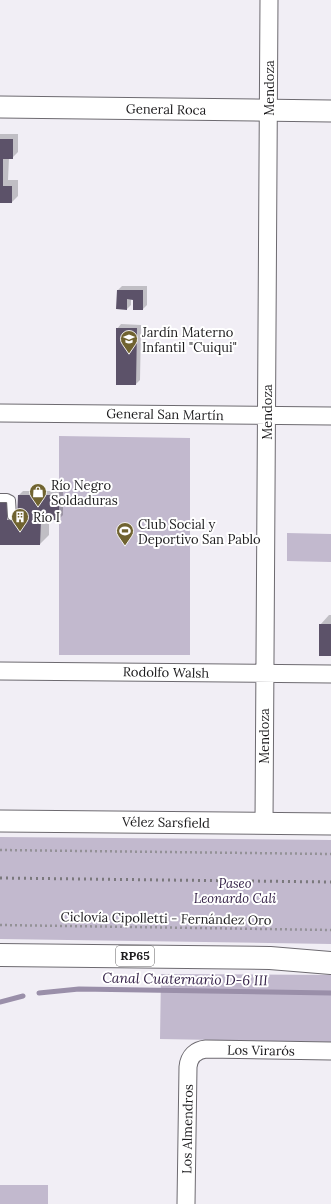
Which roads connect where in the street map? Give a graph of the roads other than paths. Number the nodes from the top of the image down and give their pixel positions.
1 (269, 0) edge
2 (0, 107) edge
3 (268, 110) junction
4 (331, 111) edge
5 (0, 413) edge
6 (266, 416) junction
7 (331, 416) edge
8 (0, 498) edge
9 (12, 516) dead end
10 (0, 671) edge
11 (265, 673) junction
12 (331, 674) edge
13 (0, 821) edge
14 (264, 823) junction
15 (331, 824) edge
16 (331, 954) edge
17 (0, 955) edge
18 (270, 958) junction
19 (331, 963) edge
20 (331, 1051) edge
21 (193, 1054) joint
22 (186, 1204) edge

1 - 3 street, Mendoza
2 - 3 street, General Roca
3 - 4 street, General Roca
3 - 6 street, Mendoza
5 - 6 street, General San Martín
6 - 7 street, General San Martín
6 - 11 street, Mendoza
8 - 9 lane
10 - 11 street, Rodolfo Walsh
11 - 12 street, Rodolfo Walsh
11 - 14 street, Mendoza
13 - 14 street, Vélez Sarsfield
14 - 15 street, Vélez Sarsfield
16 - 18 main road, RP65
17 - 18 main road, RP65
18 - 19 main road, RP65
20 - 21 street, Los Virarós
21 - 22 street, Los Almendros

